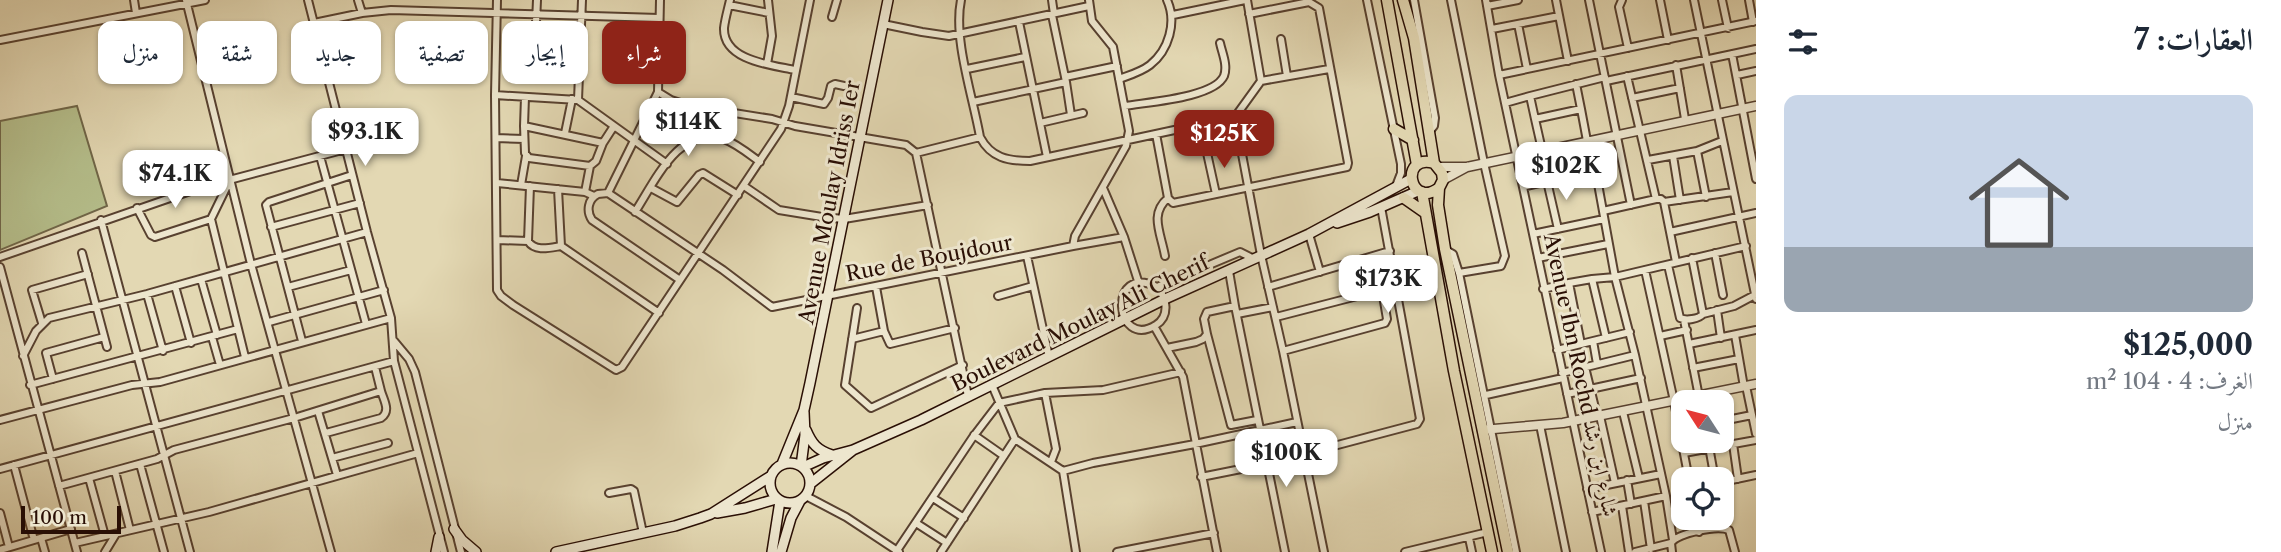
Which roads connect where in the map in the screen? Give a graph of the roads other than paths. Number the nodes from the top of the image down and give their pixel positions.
1 (134, 0) edge
2 (205, 0) edge
3 (309, 0) edge
4 (358, 0) edge
5 (389, 0) edge
6 (455, 0) edge
7 (497, 0) edge
8 (537, 0) edge
9 (582, 0) edge
10 (660, 0) edge
11 (768, 0) edge
12 (810, 0) edge
13 (837, 0) edge
14 (888, 0) edge
15 (961, 0) edge
16 (1052, 0) edge
17 (1167, 0) edge
18 (1246, 0) edge
19 (1367, 0) edge
20 (1387, 0) edge
21 (1403, 0) edge
22 (1414, 0) edge
23 (1451, 0) edge
24 (1518, 0) edge
25 (1556, 0) edge
26 (1589, 0) edge
27 (1622, 0) edge
28 (1660, 0) edge
29 (1695, 0) edge
30 (1722, 0) edge
31 (1749, 0) edge
32 (1508, 1) edge
33 (187, 2) edge
34 (729, 3) edge
35 (1089, 3) edge
36 (1486, 3) edge
37 (391, 10) junction
38 (455, 11) junction
39 (136, 13) junction
40 (362, 13) junction
41 (497, 13) junction
42 (769, 13) junction
43 (537, 14) junction
44 (1250, 14) junction
45 (1053, 15) junction
46 (1173, 15) junction
47 (581, 16) junction
48 (1559, 16) junction
49 (832, 17) dead end
50 (659, 18) junction
51 (314, 21) edge
52 (324, 21) edge
53 (537, 21) edge
54 (1019, 22) junction
55 (1754, 22) edge
56 (883, 24) junction
57 (1518, 24) junction
58 (1492, 29) junction
59 (1728, 29) junction
60 (1700, 33) junction
61 (960, 35) junction
62 (1418, 38) junction
63 (1281, 39) dead end
64 (0, 40) edge
65 (1668, 40) junction
66 (1220, 43) dead end
67 (1628, 48) junction
68 (1756, 49) edge
69 (1600, 54) junction
70 (1732, 54) junction
71 (1026, 57) junction
72 (1705, 59) junction
73 (1567, 61) junction
74 (767, 64) junction
75 (1676, 65) junction
76 (1117, 66) junction
77 (967, 69) junction
78 (1329, 69) junction
79 (1527, 69) junction
80 (795, 70) junction
81 (1756, 71) edge
82 (1499, 75) junction
83 (1737, 75) junction
84 (1287, 76) junction
85 (1627, 76) junction
86 (1119, 79) junction
87 (1606, 79) junction
88 (1065, 80) junction
89 (1261, 81) junction
90 (329, 84) edge
91 (1576, 84) junction
92 (844, 86) dead end
93 (1680, 88) junction
94 (1033, 90) junction
95 (658, 92) junction
96 (495, 95) junction
97 (1530, 96) junction
98 (525, 97) junction
99 (791, 97) junction
100 (1632, 98) junction
101 (575, 100) junction
102 (973, 102) junction
103 (1505, 103) junction
104 (1125, 106) junction
105 (1756, 106) edge
106 (1743, 108) junction
107 (1581, 109) junction
108 (1083, 113) dead end
109 (1716, 113) junction
110 (1072, 116) junction
111 (1235, 117) junction
112 (1535, 119) junction
113 (1685, 119) junction
114 (785, 123) junction
115 (1040, 123) junction
116 (614, 125) junction
117 (524, 126) junction
118 (1394, 129) junction
119 (1640, 130) junction
120 (565, 133) junction
121 (1156, 134) junction
122 (1618, 134) junction
123 (860, 137) junction
124 (980, 137) junction
125 (496, 138) junction
126 (524, 139) junction
127 (1128, 139) junction
128 (634, 140) junction
129 (1413, 140) junction
130 (1588, 140) junction
131 (1722, 141) junction
132 (603, 143) junction
133 (1753, 143) edge
134 (346, 149) junction
135 (1542, 150) junction
136 (1697, 152) junction
137 (916, 153) junction
138 (1207, 153) dead end
139 (320, 156) junction
140 (526, 156) junction
141 (1673, 156) junction
142 (1047, 157) junction
143 (1516, 157) junction
144 (1647, 160) junction
145 (760, 162) junction
146 (667, 163) junction
147 (1484, 163) junction
148 (1417, 165) junction
149 (1436, 165) junction
150 (590, 166) junction
151 (1467, 167) junction
152 (1755, 168) edge
153 (1596, 170) junction
154 (352, 175) junction
155 (1411, 179) junction
156 (1756, 179) edge
157 (230, 180) junction
158 (1547, 181) junction
159 (1443, 182) junction
160 (327, 183) junction
161 (497, 183) junction
162 (521, 185) junction
163 (530, 186) junction
164 (744, 186) junction
165 (1247, 187) junction
166 (1523, 187) junction
167 (651, 188) junction
168 (1103, 188) junction
169 (558, 189) junction
170 (1394, 189) junction
171 (585, 192) junction
172 (1420, 192) junction
173 (1733, 192) junction
174 (608, 193) junction
175 (1216, 194) junction
176 (738, 195) junction
177 (594, 196) junction
178 (1706, 197) junction
179 (1168, 198) junction
180 (1404, 198) junction
181 (1656, 199) junction
182 (1680, 200) junction
183 (1664, 202) junction
184 (359, 203) junction
185 (928, 205) junction
186 (1631, 205) junction
187 (1381, 207) junction
188 (137, 208) junction
189 (334, 210) junction
190 (1603, 211) junction
191 (635, 212) junction
192 (1424, 212) junction
193 (1756, 213) edge
194 (1739, 216) junction
195 (211, 219) junction
196 (844, 219) junction
197 (1604, 219) junction
198 (102, 220) junction
199 (271, 227) junction
200 (1322, 227) junction
201 (1558, 229) junction
202 (367, 232) junction
203 (1670, 232) junction
204 (1309, 234) junction
205 (1533, 234) junction
206 (1124, 237) junction
207 (342, 239) junction
208 (497, 240) junction
209 (527, 241) junction
210 (1608, 244) junction
211 (561, 246) junction
212 (1073, 246) junction
213 (1746, 246) junction
214 (1445, 250) junction
215 (1390, 251) junction
216 (82, 253) dead end
217 (1715, 253) junction
218 (698, 254) junction
219 (1027, 256) junction
220 (1165, 256) dead end
221 (0, 257) edge
222 (279, 257) junction
223 (1257, 257) junction
224 (1538, 258) junction
225 (1692, 258) junction
226 (1676, 262) junction
227 (251, 264) junction
228 (1668, 265) junction
229 (0, 267) edge
230 (351, 270) junction
231 (1644, 270) junction
232 (1229, 271) junction
233 (224, 272) junction
234 (1320, 272) junction
235 (942, 273) junction
236 (1459, 273) junction
237 (88, 274) junction
238 (1615, 277) junction
239 (201, 279) junction
240 (1592, 279) junction
241 (680, 280) junction
242 (1569, 283) junction
243 (1139, 284) junction
244 (175, 286) junction
245 (1034, 286) junction
246 (1396, 286) junction
247 (288, 287) junction
248 (876, 287) junction
249 (1157, 287) junction
250 (1268, 287) junction
251 (1544, 289) junction
252 (383, 290) junction
253 (1381, 290) junction
254 (147, 294) junction
255 (1723, 295) dead end
256 (828, 296) junction
257 (998, 296) dead end
258 (358, 297) junction
259 (1755, 297) edge
260 (1165, 299) junction
261 (123, 300) junction
262 (96, 306) junction
263 (1235, 306) junction
264 (1273, 307) junction
265 (857, 308) dead end
266 (1717, 310) junction
267 (659, 313) junction
268 (1237, 314) junction
269 (1703, 314) junction
270 (295, 315) junction
271 (1276, 317) junction
272 (391, 318) junction
273 (1125, 319) junction
274 (1684, 320) junction
275 (269, 322) junction
276 (42, 323) junction
277 (366, 324) junction
278 (1154, 326) junction
279 (955, 328) junction
280 (238, 329) junction
281 (1687, 330) junction
282 (884, 331) junction
283 (1756, 331) edge
284 (1630, 332) junction
285 (1207, 334) junction
286 (1735, 335) junction
287 (214, 336) junction
288 (1660, 336) junction
289 (104, 337) junction
290 (1606, 338) junction
291 (1721, 338) junction
292 (852, 339) junction
293 (302, 341) junction
294 (394, 341) junction
295 (1593, 341) junction
296 (191, 343) junction
297 (1581, 344) junction
298 (1689, 344) junction
299 (107, 347) dead end
300 (276, 348) junction
301 (1167, 348) junction
302 (1557, 350) junction
303 (163, 351) junction
304 (1283, 351) junction
305 (1635, 355) junction
306 (23, 356) junction
307 (139, 356) junction
308 (1049, 356) junction
309 (245, 357) junction
310 (1739, 359) junction
311 (394, 361) junction
312 (1597, 364) junction
313 (220, 365) junction
314 (963, 365) junction
315 (375, 367) junction
316 (1585, 367) junction
317 (1693, 368) junction
318 (1181, 372) junction
319 (1563, 375) junction
320 (1641, 378) junction
321 (53, 379) junction
322 (146, 384) junction
323 (30, 385) junction
324 (992, 385) junction
325 (1749, 386) edge
326 (286, 390) junction
327 (1590, 390) junction
328 (1672, 390) edge
329 (1697, 390) edge
330 (382, 391) junction
331 (1045, 393) junction
332 (1567, 394) junction
333 (1486, 395) junction
334 (968, 396) junction
335 (1671, 402) edge
336 (999, 403) junction
337 (1647, 407) junction
338 (38, 410) junction
339 (804, 410) junction
340 (318, 411) junction
341 (1623, 411) junction
342 (1752, 415) junction
343 (1598, 416) junction
344 (293, 418) junction
345 (1734, 419) edge
346 (0, 420) edge
347 (1257, 420) junction
348 (1573, 421) junction
349 (1297, 422) junction
350 (1540, 425) junction
351 (157, 426) junction
352 (805, 428) junction
353 (1488, 430) junction
354 (1260, 431) junction
355 (326, 433) junction
356 (1756, 434) edge
357 (974, 435) junction
358 (1015, 439) junction
359 (1756, 440) edge
360 (388, 443) dead end
361 (1195, 444) junction
362 (1734, 444) edge
363 (853, 450) junction
364 (1734, 451) edge
365 (418, 453) junction
366 (1684, 453) edge
367 (1303, 454) junction
368 (50, 455) junction
369 (832, 455) junction
370 (164, 456) junction
371 (1004, 456) junction
372 (332, 458) junction
373 (1051, 462) junction
374 (140, 464) junction
375 (782, 464) junction
376 (1266, 464) junction
377 (14, 465) junction
378 (802, 466) junction
379 (1687, 467) edge
380 (0, 468) edge
381 (115, 471) junction
382 (1063, 471) junction
383 (1661, 474) junction
384 (337, 475) junction
385 (1756, 475) edge
386 (771, 476) junction
387 (1201, 477) junction
388 (89, 478) junction
389 (1639, 478) junction
390 (1738, 479) junction
391 (1627, 480) junction
392 (1734, 480) edge
393 (312, 483) junction
394 (1615, 483) junction
395 (810, 484) junction
396 (59, 486) junction
397 (1587, 489) junction
398 (609, 493) dead end
399 (1666, 496) junction
400 (933, 498) junction
401 (803, 499) junction
402 (778, 500) junction
403 (1644, 501) junction
404 (1631, 504) junction
405 (1622, 506) junction
406 (1592, 512) junction
407 (0, 513) edge
408 (712, 514) junction
409 (964, 518) junction
410 (181, 519) junction
411 (1, 523) edge
412 (916, 523) junction
413 (157, 524) junction
414 (71, 529) junction
415 (454, 529) junction
416 (130, 530) junction
417 (1488, 532) junction
418 (1699, 532) joint
419 (643, 533) junction
420 (1214, 533) junction
421 (116, 534) junction
422 (105, 536) junction
423 (439, 537) junction
424 (1469, 538) junction
425 (37, 539) junction
426 (1672, 542) junction
427 (75, 543) junction
428 (947, 543) junction
429 (13, 548) edge
430 (1443, 548) edge
431 (1651, 549) junction
432 (0, 550) edge
433 (163, 550) edge
434 (781, 551) edge
435 (45, 552) edge
436 (77, 552) edge
437 (105, 552) edge
438 (155, 552) edge
439 (190, 552) edge
440 (331, 552) edge
441 (436, 552) edge
442 (444, 552) edge
443 (461, 552) edge
444 (477, 552) edge
445 (556, 552) edge
446 (898, 552) edge
447 (941, 552) edge
448 (1076, 552) edge
449 (1117, 552) edge
450 (1217, 552) edge
451 (1285, 552) edge
452 (1324, 552) edge
453 (1405, 552) edge
454 (1472, 552) edge
455 (1492, 552) edge
456 (1508, 552) edge
457 (1516, 552) edge
458 (1566, 552) edge
459 (1601, 552) edge
460 (1629, 552) edge
461 (1635, 552) edge
462 (1672, 552) edge
463 (1735, 552) edge

1 - 39 street
2 - 33 street
3 - 51 street
4 - 40 street
5 - 37 street
6 - 38 street
7 - 41 street
8 - 43 street
9 - 47 street
10 - 50 street
11 - 42 street
12 - 80 street
13 - 49 street
14 - 56 main road, Avenue Moulay Idriss Ier
15 - 61 street
16 - 45 street
17 - 46 street
18 - 44 street
18 - 46 street
19 - 118 street
20 - 129 main road
21 - 62 main road
22 - 62 street
23 - 147 street
24 - 32 street
25 - 48 street
26 - 69 street
27 - 67 street
28 - 65 street
29 - 60 street
30 - 59 street
31 - 55 street
32 - 36 street
33 - 39 street
33 - 157 street
34 - 42 street
34 - 74 street
35 - 45 street
35 - 76 street
36 - 58 street, Avenue Ibn Rochd شارع ابن رشد
37 - 38 street
37 - 40 street
38 - 41 street
39 - 64 street
40 - 52 street
41 - 43 street
41 - 96 street
42 - 74 street
43 - 47 street
43 - 53 street
44 - 78 street
44 - 89 street
45 - 54 street
45 - 88 street
46 - 86 street
47 - 50 street
47 - 101 street
48 - 57 street
48 - 73 street
50 - 95 street
54 - 61 street
54 - 71 street
55 - 59 street
56 - 61 street
56 - 123 main road, Avenue Moulay Idriss Ier
57 - 58 street
57 - 79 street
58 - 82 street, Avenue Ibn Rochd شارع ابن رشد
59 - 60 street
60 - 65 street
60 - 72 street
61 - 77 street
62 - 149 main road
63 - 84 street
65 - 67 street
66 - 104 street
67 - 69 street
68 - 70 street
69 - 73 street
69 - 87 street
70 - 72 street
70 - 83 street
71 - 77 street
71 - 94 street
72 - 75 street
72 - 109 street
73 - 79 street
74 - 80 street
75 - 85 street
75 - 93 street
76 - 86 street
76 - 88 street
77 - 102 street
78 - 84 street
78 - 165 street
79 - 82 street
80 - 99 street
81 - 83 street
82 - 103 street, Avenue Ibn Rochd شارع ابن رشد
83 - 106 street
84 - 89 street
85 - 87 street
85 - 100 street
86 - 104 street
87 - 91 street
87 - 122 street
88 - 94 street
88 - 110 street
89 - 111 street
90 - 134 street
91 - 97 street
91 - 107 street
92 - 99 street
93 - 100 street
93 - 113 street
94 - 102 street
94 - 115 street
95 - 114 street
95 - 128 street
96 - 98 street
96 - 125 street
97 - 103 street
97 - 112 street
98 - 101 street
98 - 117 street
99 - 114 street
100 - 119 street
101 - 116 street
101 - 120 street
102 - 124 street
103 - 143 street, Avenue Ibn Rochd شارع ابن رشد
104 - 127 street
105 - 106 street
106 - 109 street
106 - 133 street
107 - 112 street
107 - 130 street
108 - 110 street
109 - 113 street
109 - 131 street
110 - 115 street
111 - 121 street
111 - 165 street
112 - 135 street
113 - 119 street
114 - 123 street
114 - 145 street
115 - 142 street
116 - 128 street
116 - 132 street
117 - 120 street
117 - 126 street
118 - 129 main road
118 - 170 street
119 - 122 street
119 - 144 street
120 - 132 street
121 - 127 street
121 - 179 street
122 - 130 street
122 - 186 street
123 - 137 street
123 - 196 main road, Avenue Moulay Idriss Ier
124 - 137 street
124 - 142 street
125 - 126 street
125 - 161 street
126 - 140 street
127 - 142 street
127 - 168 street
128 - 146 street
128 - 174 street
129 - 148 main road
130 - 135 street
130 - 153 street
131 - 136 street
131 - 173 street
132 - 150 street
133 - 152 street
134 - 139 street
134 - 154 street
135 - 143 street
136 - 141 street
136 - 178 street
137 - 185 street
138 - 175 street
139 - 157 street
139 - 160 street
140 - 150 street
140 - 162 street
141 - 144 street
141 - 182 street
143 - 147 street
143 - 166 street, Avenue Ibn Rochd شارع ابن رشد
144 - 181 street
145 - 146 street
145 - 164 street
146 - 167 street
147 - 151 street
147 - 236 street
148 - 149 main road
148 - 155 main road
149 - 151 street
149 - 159 main road
150 - 171 street
151 - 159 street
152 - 156 street
153 - 158 street
153 - 190 street
154 - 160 street
154 - 184 street
155 - 170 main road, Boulevard Moulay Ali Cherif
155 - 172 main road
157 - 188 street
157 - 195 street
157 - 227 street
158 - 166 street
158 - 201 street
159 - 172 main road
159 - 214 main road
160 - 189 street
160 - 199 street
161 - 162 street
161 - 208 street
162 - 163 street
163 - 169 street
163 - 209 street
164 - 176 street
164 - 196 street
165 - 175 street
165 - 223 street
166 - 205 street, Avenue Ibn Rochd شارع ابن رشد
167 - 176 street
167 - 191 street
168 - 206 street
168 - 212 street
169 - 171 street
169 - 211 street
170 - 200 main road, Boulevard Moulay Ali Cherif
171 - 177 street
172 - 180 main road, Boulevard Moulay Ali Cherif
172 - 192 main road
173 - 178 street
173 - 194 street
174 - 177 street
174 - 191 street, Rue de Boujdour
175 - 179 street
176 - 218 street
177 - 241 street
178 - 182 street
179 - 220 street
180 - 187 main road, Boulevard Moulay Ali Cherif
180 - 192 main road
181 - 183 street
181 - 186 street
182 - 183 street
183 - 203 street
184 - 189 street
184 - 202 street
185 - 196 street
185 - 235 street
186 - 190 street
187 - 200 main road, Boulevard Moulay Ali Cherif
187 - 215 street
188 - 195 street
188 - 198 street
189 - 199 street
189 - 207 street
190 - 197 street
191 - 218 street, Rue de Boujdour
192 - 417 main road
193 - 194 street
194 - 203 street
194 - 213 street
195 - 233 street
196 - 256 main road, Avenue Moulay Idriss Ier
197 - 201 street
197 - 210 street
198 - 221 street
198 - 261 street
199 - 222 street
200 - 204 main road, Boulevard Moulay Ali Cherif
201 - 205 street
202 - 207 street
202 - 252 street
203 - 226 street
204 - 223 main road, Boulevard Moulay Ali Cherif
204 - 234 street
205 - 224 street, Avenue Ibn Rochd شارع ابن رشد
206 - 212 street, Rue de Boujdour
206 - 243 street
207 - 222 street
207 - 230 street
208 - 209 street
208 - 267 street
209 - 211 street
210 - 224 street
210 - 238 street
211 - 267 street
212 - 219 street, Rue de Boujdour
213 - 217 street
213 - 259 street
214 - 236 street
214 - 353 main road
215 - 234 street
215 - 246 street
216 - 237 street
217 - 225 street
217 - 255 street
218 - 241 street
218 - 256 street, Rue de Boujdour
219 - 235 street, Rue de Boujdour
219 - 245 street
222 - 227 street
222 - 247 street
223 - 232 main road, Boulevard Moulay Ali Cherif
223 - 249 street
223 - 250 street
224 - 251 street, Avenue Ibn Rochd شارع ابن رشد
225 - 226 street
225 - 269 street
226 - 228 street
227 - 233 street
227 - 275 street
228 - 231 street
228 - 274 street
229 - 306 street
230 - 247 street
230 - 258 street
231 - 238 street
231 - 288 street
232 - 260 main road, Boulevard Moulay Ali Cherif
232 - 263 street
233 - 239 street
233 - 280 street
234 - 250 street
235 - 248 street, Rue de Boujdour
235 - 279 street
236 - 333 street
237 - 262 street
237 - 276 street
238 - 240 street
238 - 284 street
239 - 244 street
239 - 287 street
240 - 242 street
240 - 290 street
241 - 267 street
242 - 251 street
242 - 297 street
243 - 249 street
243 - 273 street
244 - 254 street
244 - 296 street
245 - 257 street
245 - 308 street
246 - 253 street
246 - 367 street
247 - 270 street
248 - 256 street, Rue de Boujdour
248 - 282 street
249 - 260 street
250 - 264 street
251 - 302 street, Avenue Ibn Rochd شارع ابن رشد
252 - 258 street
252 - 272 street
253 - 271 street
253 - 304 street
254 - 261 street
254 - 303 street
256 - 339 main road, Avenue Moulay Idriss Ier
258 - 270 street
258 - 277 street
259 - 266 street
260 - 273 main road, Boulevard Moulay Ali Cherif
260 - 278 street
261 - 262 street
261 - 307 street
262 - 276 street
262 - 289 street
263 - 268 street
263 - 285 street
264 - 268 street
264 - 271 street
265 - 292 street
266 - 269 street
266 - 291 street
268 - 347 street
269 - 274 street
270 - 275 street
270 - 293 street
271 - 304 street
272 - 277 street
272 - 294 street
273 - 278 street
273 - 308 main road, Boulevard Moulay Ali Cherif
274 - 281 street
275 - 300 street
276 - 306 street
277 - 293 street
278 - 301 street
279 - 282 street
279 - 314 street
280 - 287 street
280 - 309 street
281 - 288 street
281 - 298 street
282 - 292 street
283 - 286 street
284 - 290 street
284 - 305 street
285 - 301 street
285 - 347 street
286 - 291 street
286 - 310 street
287 - 296 street
287 - 313 street
288 - 328 street
289 - 299 street
289 - 321 street
290 - 295 street
291 - 298 street
292 - 314 street
293 - 300 street
294 - 311 street
294 - 415 street
295 - 297 street
295 - 312 street
296 - 303 street
297 - 302 street
298 - 317 street
300 - 309 street
300 - 326 street
301 - 318 street
302 - 319 street, Avenue Ibn Rochd شارع ابن رشد
303 - 307 street
304 - 349 street
305 - 312 street
305 - 320 street
306 - 323 street
307 - 321 street
307 - 322 street
308 - 324 main road, Boulevard Moulay Ali Cherif
309 - 313 street
310 - 317 street
310 - 325 street
311 - 315 street
311 - 365 street
312 - 316 street
313 - 322 street
314 - 334 street
315 - 326 street
315 - 330 street
316 - 319 street
316 - 327 street
317 - 329 street
318 - 331 street
318 - 361 street
319 - 332 street, Avenue Ibn Rochd شارع ابن رشد
319 - 333 street
320 - 327 street
320 - 337 street
321 - 323 street
322 - 338 street
322 - 351 street
323 - 338 street
324 - 334 main road, Boulevard Moulay Ali Cherif
324 - 336 street
325 - 342 street
326 - 344 street
326 - 351 street
327 - 332 street
327 - 343 street
330 - 340 street
330 - 355 street
331 - 336 street
331 - 373 street
332 - 348 street, Avenue Ibn Rochd شارع ابن رشد
333 - 353 street
334 - 363 main road, Boulevard Moulay Ali Cherif
335 - 337 street
336 - 357 street
336 - 358 street
337 - 341 street
337 - 383 street
338 - 346 street
338 - 368 street
339 - 352 main road
339 - 375 main road
340 - 344 street
340 - 355 street
341 - 343 street
341 - 389 street
342 - 345 street
342 - 356 street
343 - 348 street
343 - 394 street
344 - 370 street
344 - 393 street
347 - 354 street
348 - 350 street
348 - 397 street, Avenue Ibn Rochd شارع ابن رشد
349 - 354 street
349 - 367 street
350 - 353 street
350 - 458 street
351 - 368 street
351 - 370 street
352 - 369 main road
352 - 378 main road
353 - 456 main road
353 - 457 street
354 - 361 street
354 - 376 street
355 - 372 street
357 - 371 street
357 - 400 street
358 - 371 street
358 - 373 street
359 - 362 street
360 - 372 street
361 - 382 street
361 - 387 street
363 - 369 main road, Boulevard Moulay Ali Cherif
363 - 395 main road, Boulevard Moulay Ali Cherif
364 - 390 street
365 - 384 street
365 - 423 street
366 - 379 street
367 - 376 street
367 - 452 street
368 - 377 street
368 - 396 street
369 - 378 main road, Boulevard Moulay Ali Cherif
370 - 374 street
370 - 410 street
371 - 409 street
372 - 384 street
373 - 382 street
374 - 381 street
374 - 413 street
375 - 378 main road
375 - 386 main road
376 - 387 street
376 - 451 street
377 - 380 street
377 - 425 street
378 - 395 main road
381 - 388 street
381 - 416 street
382 - 448 street
383 - 389 street
383 - 399 street
384 - 393 street
385 - 390 street
386 - 402 main road
386 - 408 main road
387 - 420 street
388 - 396 street
388 - 422 street
389 - 391 street
390 - 392 street
391 - 394 street
391 - 404 street
393 - 410 street
393 - 440 street
394 - 397 street
395 - 401 main road
396 - 414 street
397 - 406 street, Avenue Ibn Rochd شارع ابن رشد
398 - 419 street
399 - 403 street
399 - 426 street
400 - 409 street
400 - 412 street
401 - 402 main road
401 - 434 main road
401 - 446 street
402 - 408 main road
402 - 434 main road
403 - 404 street
403 - 431 street
404 - 405 street
405 - 406 street
405 - 460 street
406 - 459 street, Avenue Ibn Rochd شارع ابن رشد
407 - 411 street
408 - 419 main road
409 - 428 street
410 - 413 street
410 - 439 street
411 - 429 street
412 - 428 street
412 - 446 street
413 - 416 street
413 - 433 street
414 - 425 street
414 - 427 street
415 - 443 street
415 - 444 main road
416 - 421 street
417 - 424 street
417 - 455 main road
418 - 426 street
418 - 463 street
419 - 445 main road
420 - 449 street
420 - 450 street
421 - 422 street
421 - 437 street
422 - 427 street
423 - 441 main road
423 - 442 street
424 - 430 street
424 - 454 street
425 - 429 street
425 - 435 street
426 - 431 street
426 - 462 street
427 - 436 street
428 - 447 street
429 - 432 street
430 - 453 street
431 - 461 street
433 - 438 street

